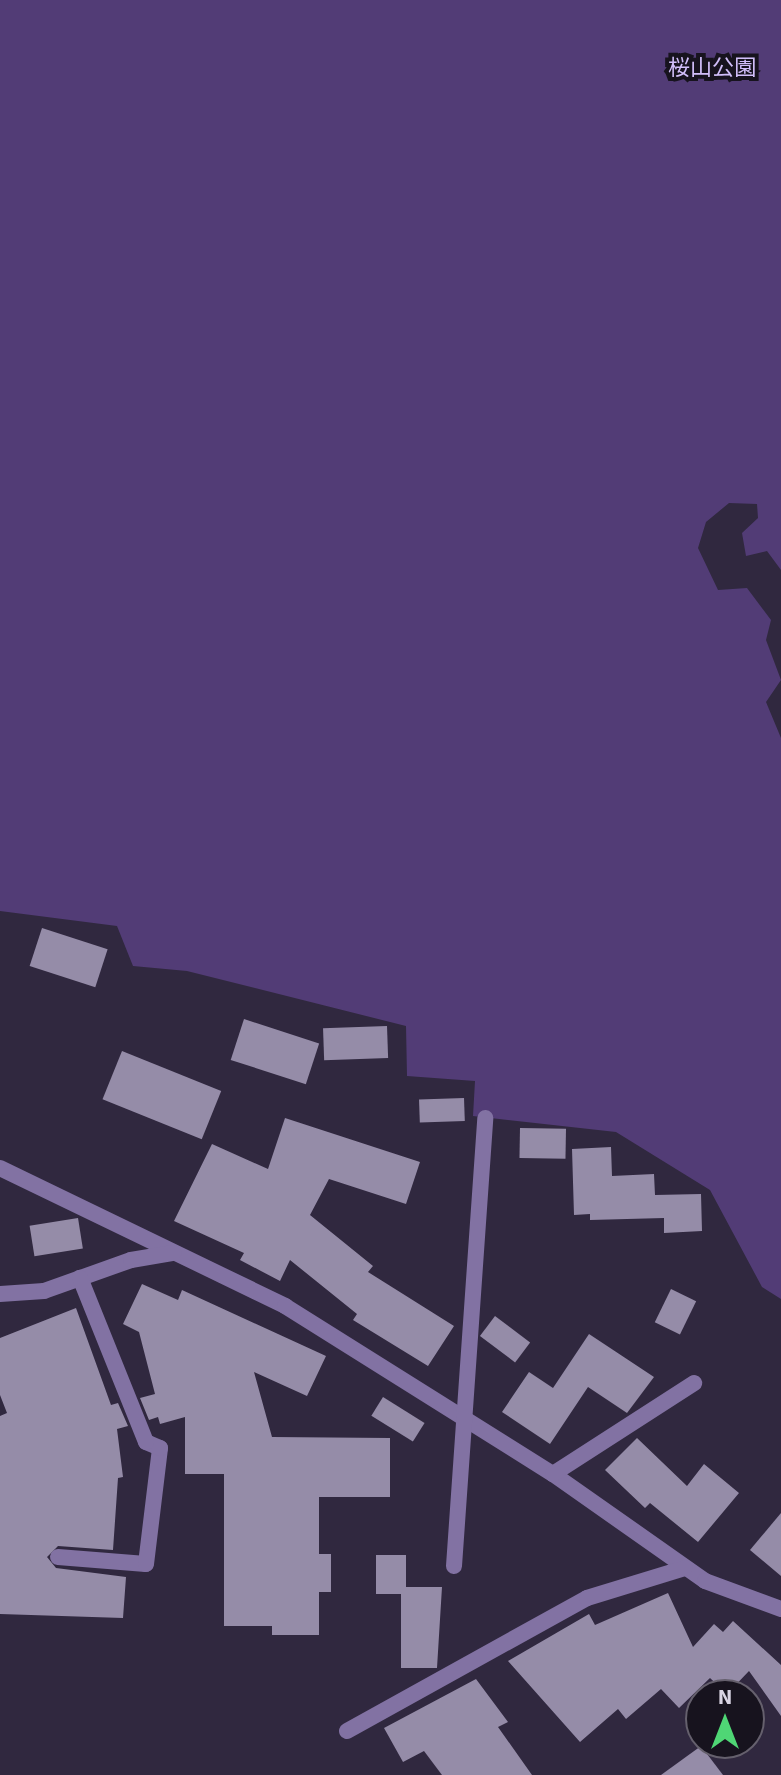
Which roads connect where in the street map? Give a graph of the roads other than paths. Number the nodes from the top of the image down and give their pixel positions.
1 (485, 1118) dead end
2 (0, 1168) edge
3 (173, 1253) junction
4 (80, 1278) junction
5 (0, 1294) edge
6 (694, 1383) dead end
7 (464, 1418) junction
8 (553, 1474) junction
9 (58, 1557) dead end
10 (454, 1566) dead end
11 (685, 1568) junction
12 (781, 1609) edge
13 (347, 1731) dead end

1 - 7 street
2 - 3 street
3 - 4 street
3 - 7 street
4 - 5 street
4 - 9 street
6 - 8 street
7 - 8 street
7 - 10 street
8 - 11 street
11 - 12 street
11 - 13 street

